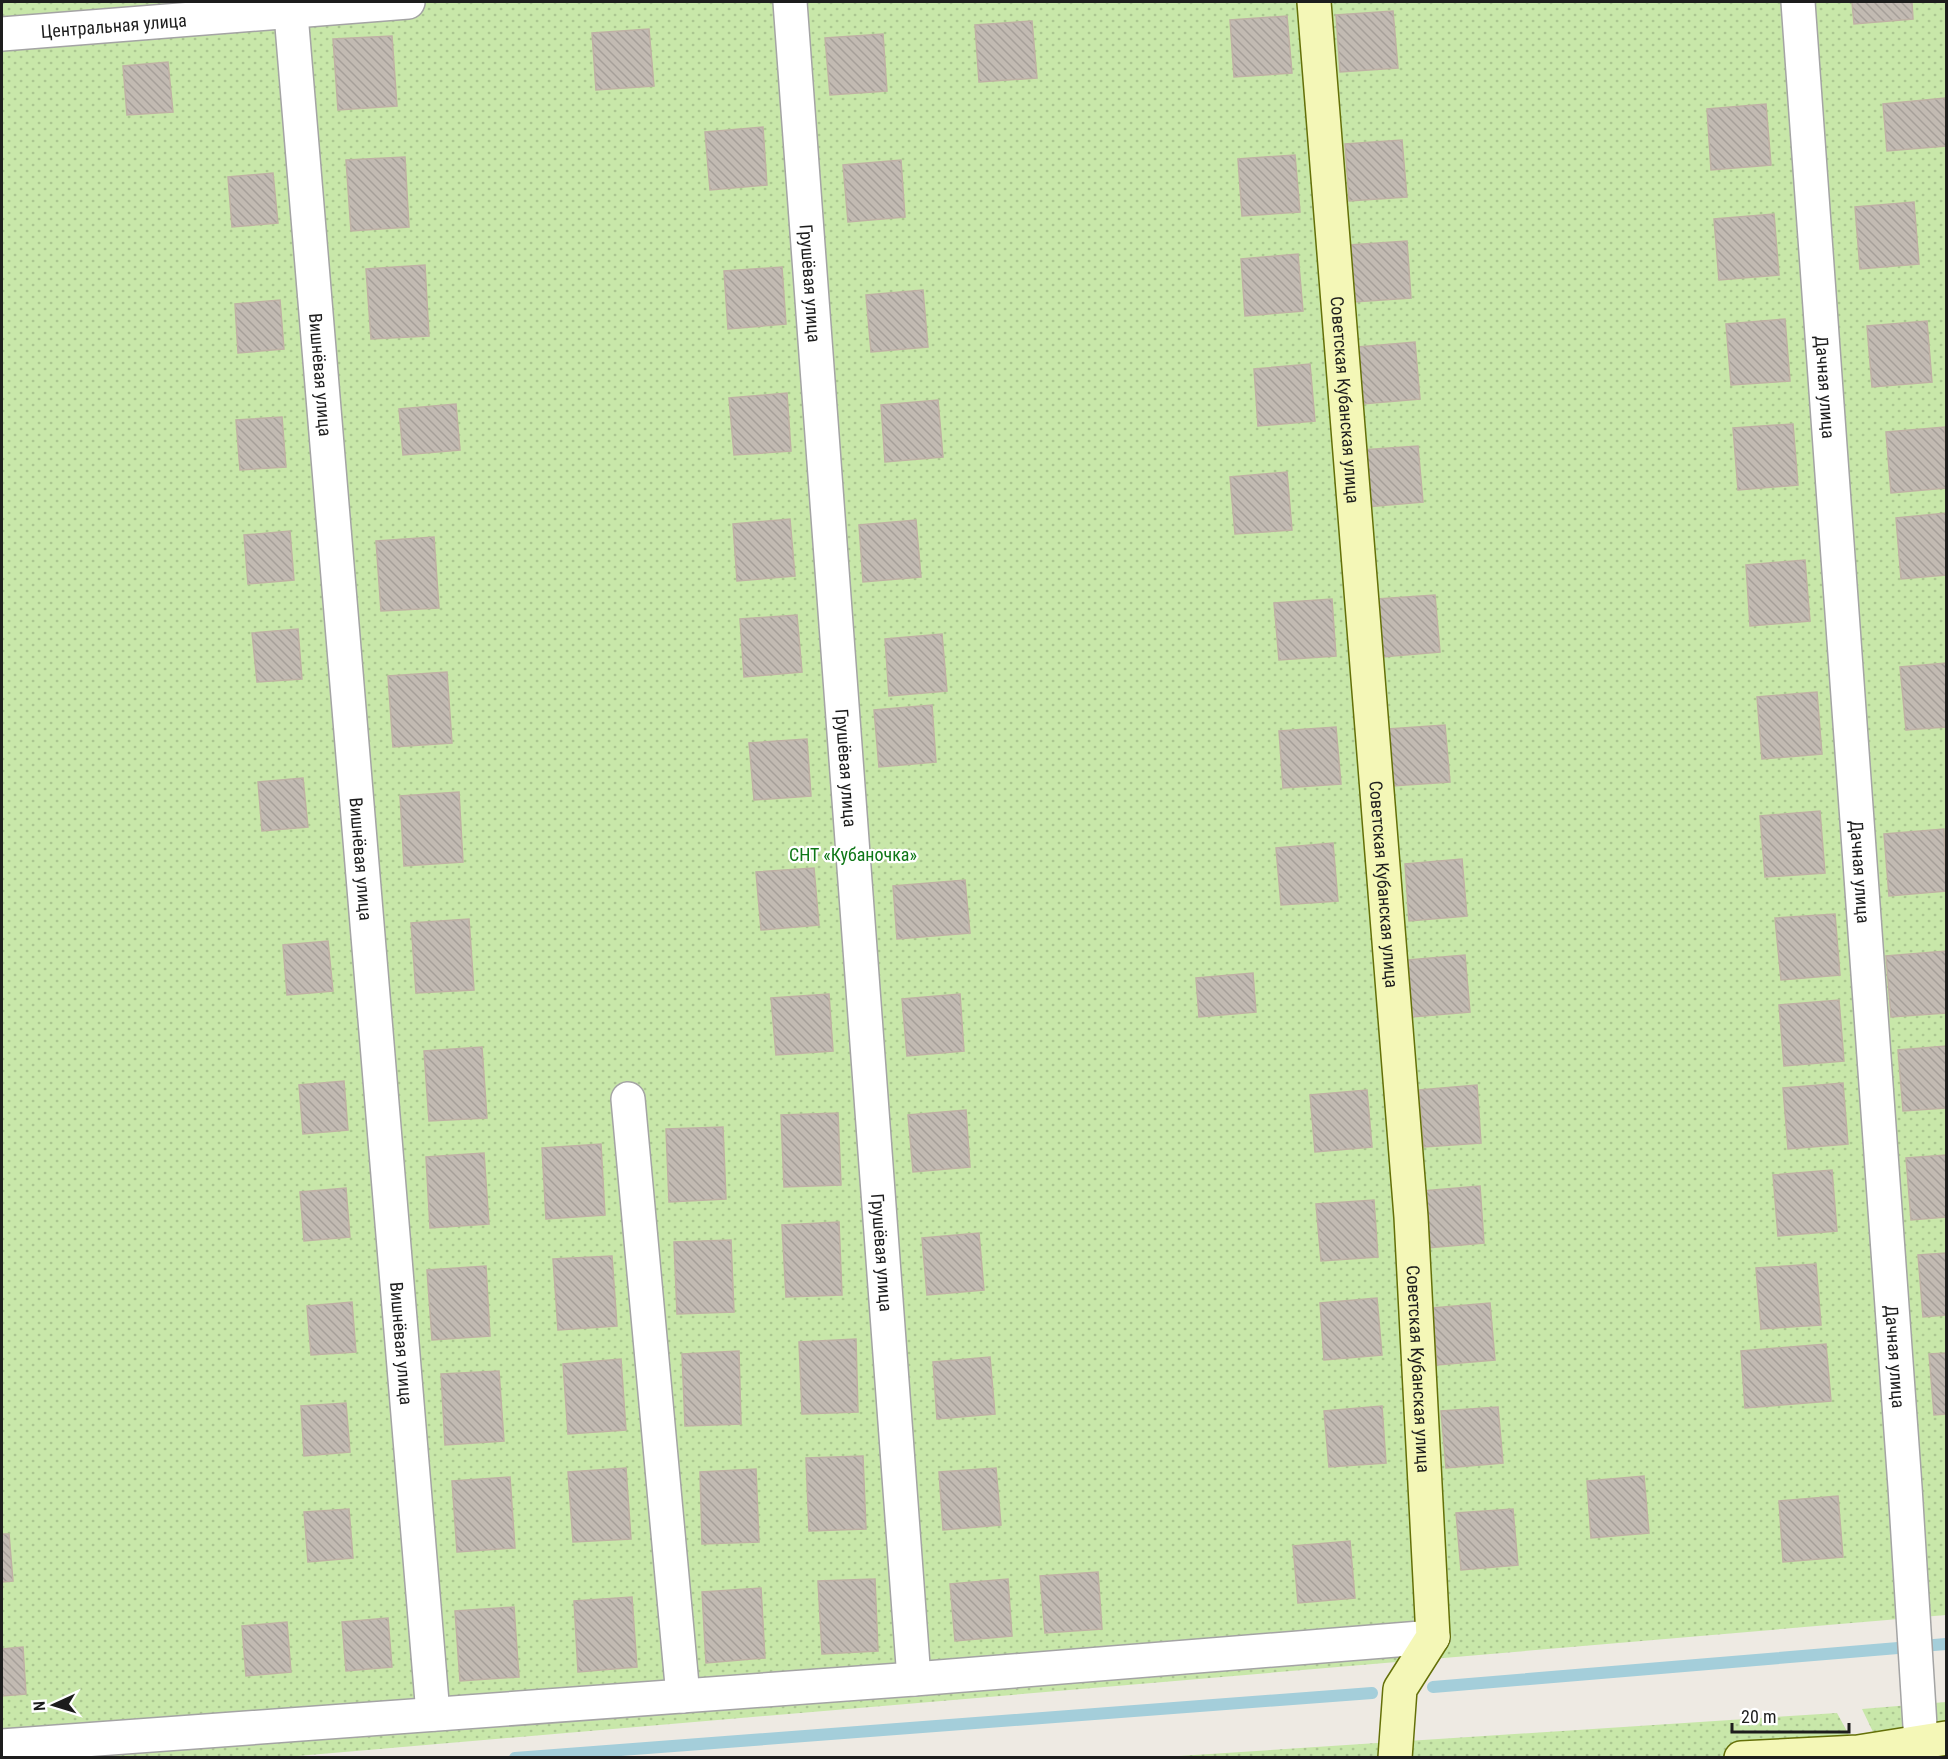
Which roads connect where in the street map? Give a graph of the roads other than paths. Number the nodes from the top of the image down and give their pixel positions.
1 (408, 2) edge
2 (790, 2) edge
3 (1314, 2) edge
4 (1798, 2) edge
5 (290, 6) edge
6 (2, 34) edge
7 (628, 1099) dead end
8 (1433, 1637) junction
9 (914, 1679) junction
10 (683, 1696) junction
11 (433, 1714) junction
12 (1934, 1740) edge
13 (2, 1746) edge
14 (1858, 1755) edge
15 (1395, 1758) edge
16 (1741, 1758) edge

1 - 5 street, Центральная улица
2 - 9 street, Грушёвая улица
3 - 8 street, Советская Кубанская улица
4 - 12 street, Дачная улица
5 - 6 street, Центральная улица
5 - 11 street, Вишнёвая улица
7 - 10 street
8 - 9 street
8 - 15 street
9 - 10 street
10 - 11 street
11 - 13 street
12 - 14 street
14 - 16 street

